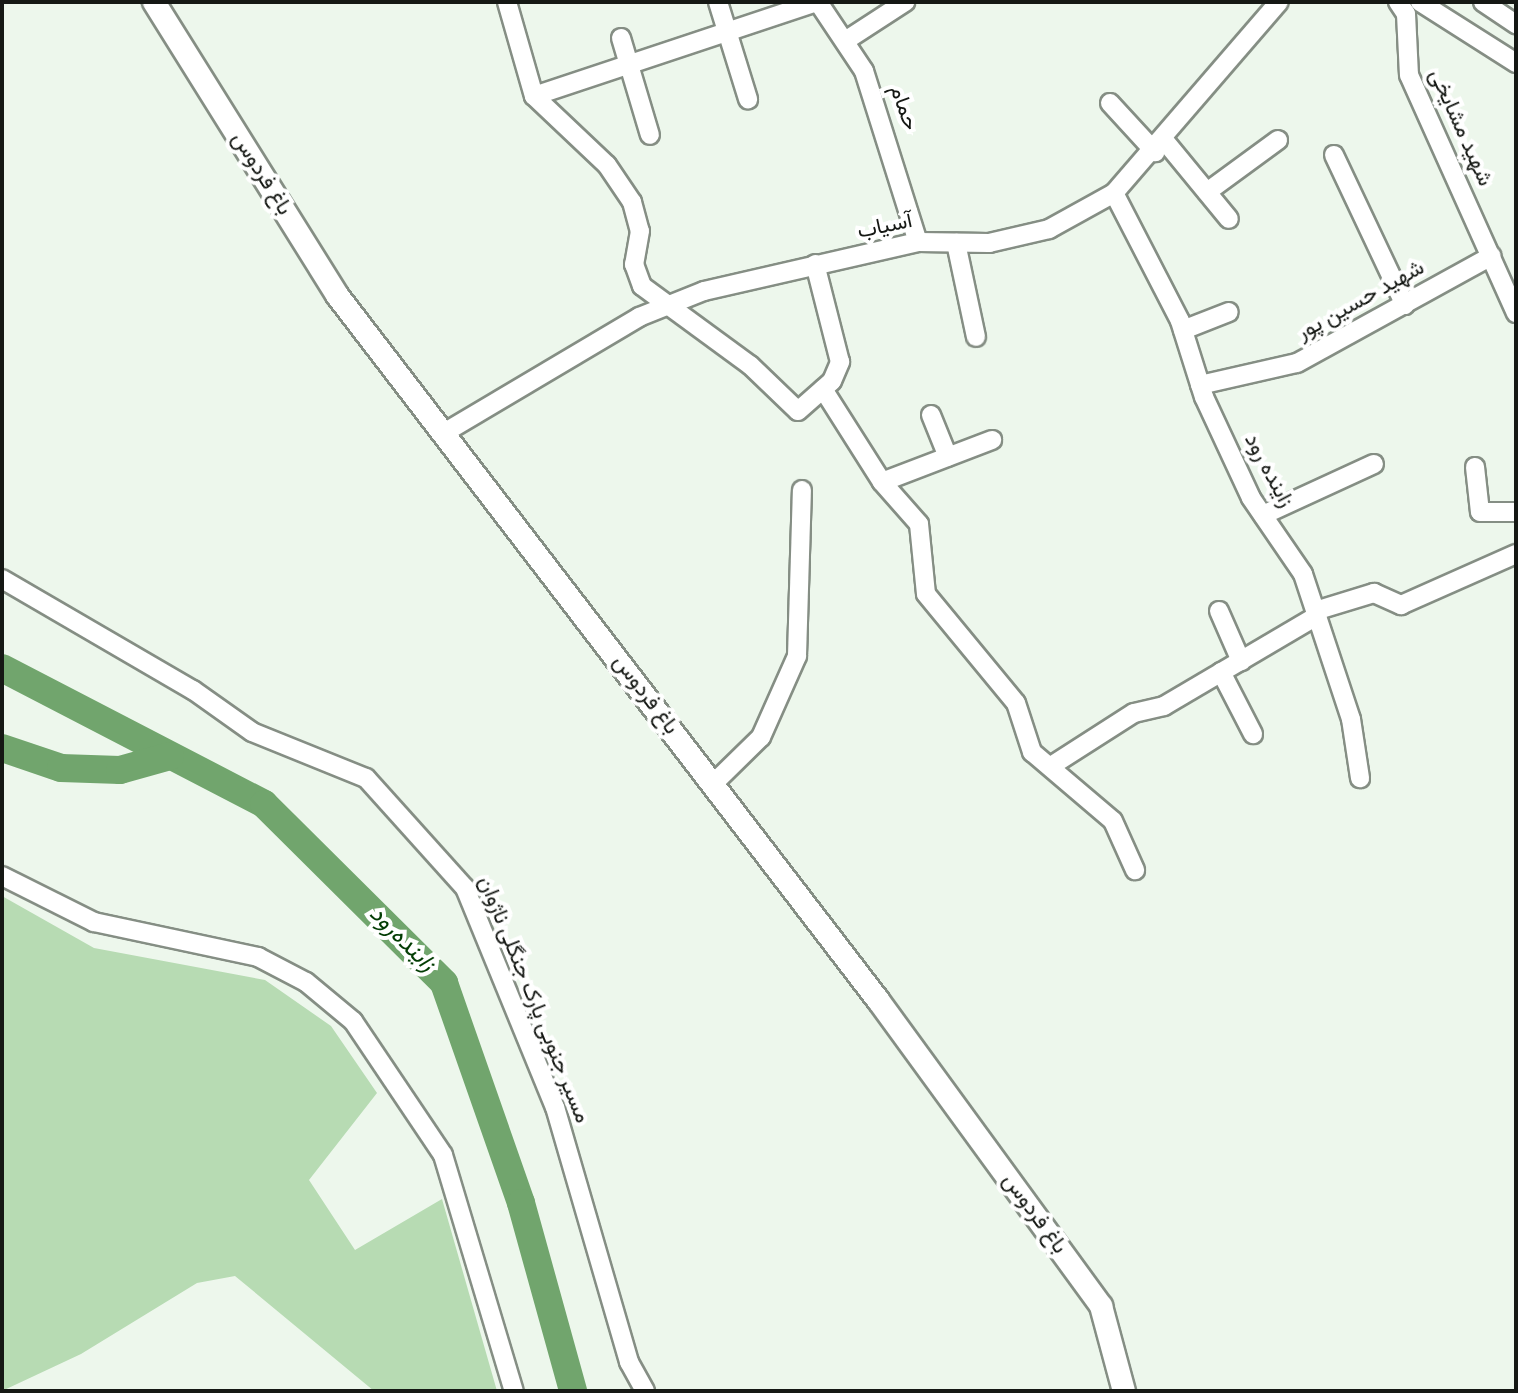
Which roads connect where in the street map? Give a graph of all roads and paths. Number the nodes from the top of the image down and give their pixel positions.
1 (154, 2) edge
2 (507, 2) edge
3 (718, 2) edge
4 (817, 2) edge
5 (905, 2) edge
6 (1279, 2) edge
7 (1398, 2) edge
8 (1420, 2) edge
9 (1483, 2) edge
10 (1516, 24) edge
11 (727, 31) junction
12 (621, 38) dead end
13 (845, 41) junction
14 (1516, 63) edge
15 (628, 64) junction
16 (534, 96) junction
17 (748, 99) dead end
18 (1110, 103) dead end
19 (650, 135) dead end
20 (1278, 140) dead end
21 (1159, 146) junction
22 (1334, 155) dead end
23 (1207, 192) junction
24 (1114, 193) junction
25 (1229, 219) dead end
26 (918, 242) junction
27 (956, 243) junction
28 (1492, 256) junction
29 (815, 264) junction
30 (1405, 305) junction
31 (663, 307) junction
32 (1229, 312) dead end
33 (1516, 313) edge
34 (1183, 330) junction
35 (976, 337) dead end
36 (1200, 385) junction
37 (823, 389) junction
38 (931, 415) dead end
39 (444, 433) junction
40 (992, 440) dead end
41 (948, 457) junction
42 (1374, 464) dead end
43 (1475, 467) dead end
44 (882, 482) junction
45 (802, 490) dead end
46 (1516, 512) edge
47 (1263, 515) junction
48 (1516, 554) edge
49 (2, 579) edge
50 (1219, 611) dead end
51 (1316, 614) junction
52 (1241, 661) junction
53 (1221, 672) junction
54 (1253, 734) dead end
55 (1051, 766) junction
56 (1360, 778) dead end
57 (713, 784) junction
58 (1135, 870) dead end
59 (2, 876) edge
60 (514, 1391) edge
61 (645, 1391) edge
62 (1124, 1391) edge

1 - 39 street, باغ فردوس
2 - 16 street
3 - 11 street
4 - 11 street
4 - 13 street, حمام
5 - 13 street
6 - 21 street, آسیاب
7 - 28 street, شهید مشایخی
8 - 14 street
9 - 10 street
11 - 15 street
11 - 17 street
12 - 15 street
13 - 26 street, حمام
15 - 16 street
15 - 19 street
16 - 31 street
18 - 21 street
20 - 23 street
21 - 23 street
21 - 24 street, آسیاب
22 - 30 street
23 - 25 street
24 - 27 street, آسیاب
24 - 34 street, زاینده رود
26 - 27 street, آسیاب
26 - 29 street, آسیاب
27 - 35 street
28 - 30 street, شهید حسین پور
28 - 33 street, شهید مشایخی
29 - 31 street, آسیاب
29 - 37 street
30 - 36 street, شهید حسین پور
31 - 37 street
31 - 39 street, آسیاب
32 - 34 street
34 - 36 street, زاینده رود
36 - 47 street, زاینده رود
37 - 44 street
38 - 41 street
39 - 57 street, باغ فردوس
40 - 41 street
41 - 44 street
42 - 47 street
43 - 46 street
44 - 55 street
45 - 57 street
47 - 51 street, زاینده رود
48 - 51 street
49 - 61 street, مسیر جنوبی پارک جنگلی ناژوان
50 - 52 street
51 - 52 street
51 - 56 street, زاینده رود
52 - 53 street
53 - 54 street
53 - 55 street
55 - 58 street
57 - 62 street, باغ فردوس
59 - 60 street

